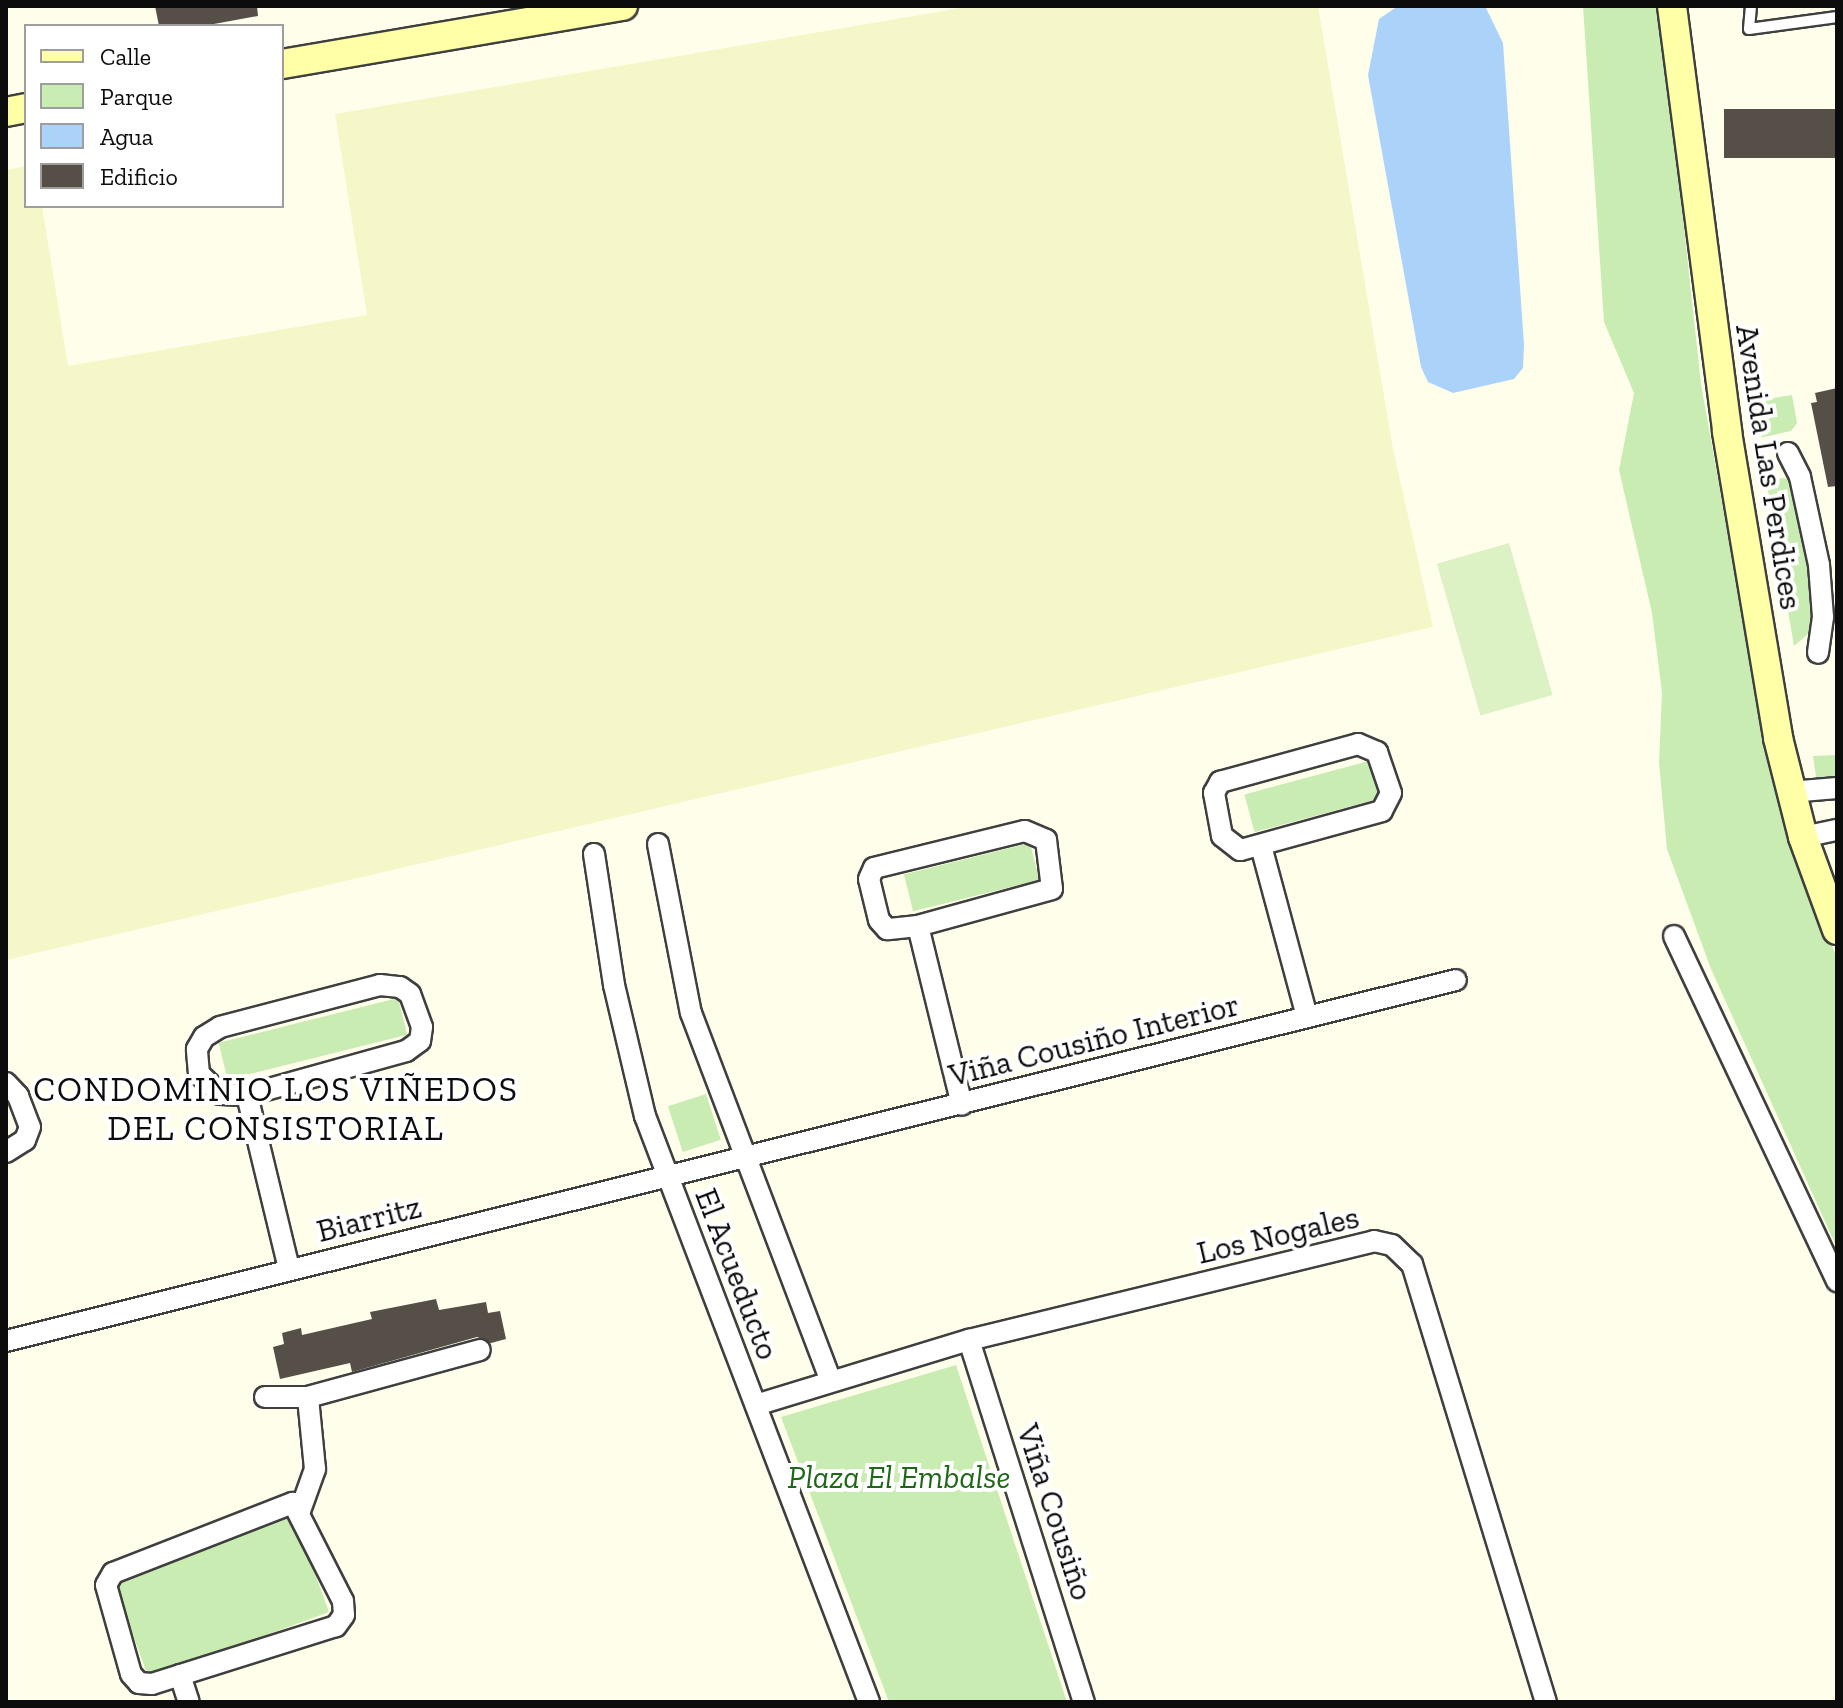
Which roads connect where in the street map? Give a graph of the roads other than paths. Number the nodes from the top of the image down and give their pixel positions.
1 (623, 6) edge
2 (1672, 6) edge
3 (1751, 6) edge
4 (540, 13) edge
5 (1837, 17) edge
6 (472, 18) edge
7 (284, 64) edge
8 (1788, 453) dead end
9 (1828, 563) edge
10 (1818, 653) dead end
11 (1837, 788) edge
12 (1790, 792) junction
13 (1837, 830) edge
14 (1803, 837) junction
15 (658, 844) dead end
16 (1261, 846) junction
17 (594, 854) dead end
18 (918, 926) junction
19 (1837, 930) edge
20 (1674, 936) dead end
21 (1456, 980) dead end
22 (1307, 1017) junction
23 (6, 1083) edge
24 (247, 1095) junction
25 (962, 1105) junction
26 (6, 1152) edge
27 (745, 1154) junction
28 (667, 1177) junction
29 (289, 1269) junction
30 (1837, 1281) edge
31 (969, 1340) junction
32 (6, 1341) edge
33 (480, 1350) dead end
34 (831, 1381) junction
35 (265, 1397) dead end
36 (308, 1397) junction
37 (756, 1405) junction
38 (300, 1511) junction
39 (180, 1675) junction
40 (189, 1702) edge
41 (869, 1702) edge
42 (1084, 1702) edge
43 (1546, 1702) edge

1 - 4 street
2 - 12 street, Avenida Las Perdices
3 - 5 lane
4 - 6 street
6 - 7 street
8 - 9 street
9 - 10 street
11 - 12 street
12 - 14 street, Avenida Las Perdices
13 - 14 street
14 - 19 street, Avenida Las Perdices
15 - 27 street, El Acueducto
16 - 16 street
16 - 22 street
17 - 28 street, El Acueducto
18 - 18 street
18 - 25 street
20 - 30 street
21 - 22 street, Viña Cousiño Interior
22 - 25 street, Viña Cousiño Interior
23 - 26 street
24 - 24 street
24 - 29 street
25 - 27 street, Viña Cousiño Interior
27 - 28 street, Biarritz
27 - 34 street, El Acueducto
28 - 29 street, Biarritz
28 - 37 street, El Acueducto
29 - 32 street, Biarritz
31 - 34 street, Los Nogales
31 - 42 street, Viña Cousiño
31 - 43 street, Los Nogales
33 - 36 street
34 - 37 street, Los Nogales
35 - 36 street
36 - 38 street
37 - 41 street, El Acueducto
38 - 39 street
38 - 39 street
39 - 40 street

